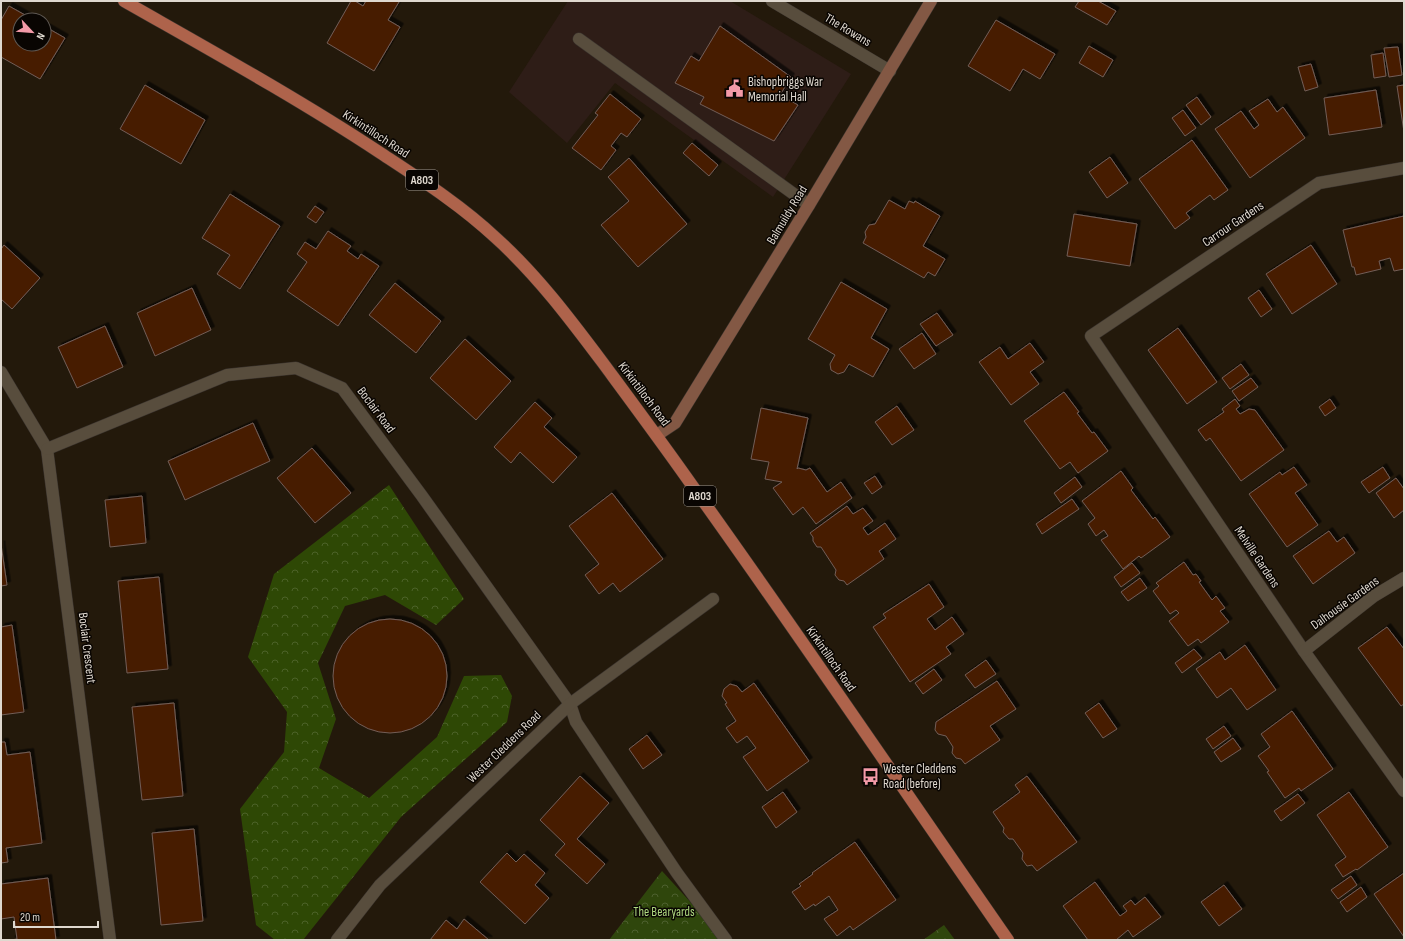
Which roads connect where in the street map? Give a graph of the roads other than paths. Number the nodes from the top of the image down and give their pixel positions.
1 (124, 1) edge
2 (772, 1) edge
3 (931, 1) edge
4 (579, 39) dead end
5 (890, 71) junction
6 (1404, 168) edge
7 (809, 205) junction
8 (1091, 336) joint
9 (1, 372) edge
10 (657, 435) junction
11 (47, 449) junction
12 (1404, 578) edge
13 (713, 599) dead end
14 (1304, 651) junction
15 (570, 704) junction
16 (1404, 791) edge
17 (110, 940) edge
18 (336, 940) edge
19 (726, 940) edge
20 (1008, 940) edge

1 - 10 main road, Kirkintilloch Road / A803
2 - 5 street, The Rowans
3 - 5 street, Balmuildy Road
4 - 7 street
5 - 7 street, Balmuildy Road
6 - 8 street, Carrour Gardens
7 - 10 street, Balmuildy Road
8 - 14 street, Melville Gardens
9 - 11 street, Boclair Crescent
10 - 20 main road, Kirkintilloch Road / A803
11 - 15 street, Boclair Road
11 - 17 street, Boclair Crescent
12 - 14 street, Dalhousie Gardens
13 - 15 street, Wester Cleddens Road
14 - 16 street, Melville Gardens
15 - 18 street, Wester Cleddens Road
15 - 19 street, Boclair Road

